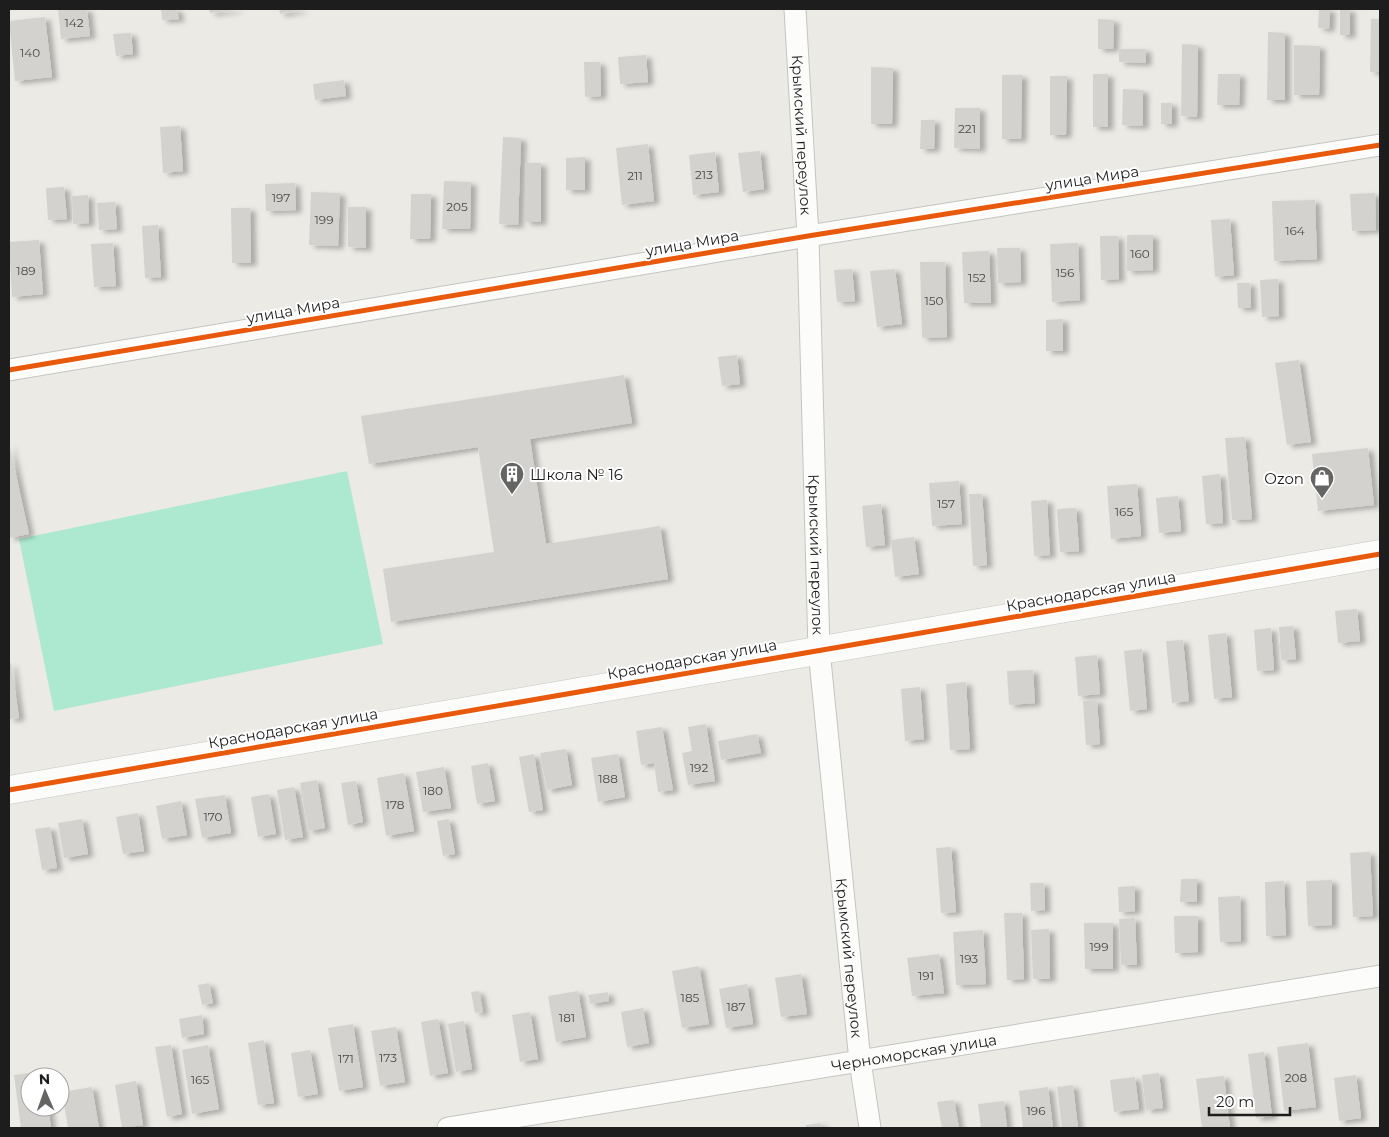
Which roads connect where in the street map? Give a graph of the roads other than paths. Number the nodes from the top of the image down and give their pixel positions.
1 (795, 9) edge
2 (1380, 145) edge
3 (808, 236) junction
4 (9, 370) edge
5 (1380, 554) edge
6 (819, 650) junction
7 (9, 790) edge
8 (1380, 976) edge
9 (860, 1061) junction
10 (448, 1128) edge
11 (870, 1128) edge

1 - 3 street, Крымский переулок
2 - 3 street, улица Мира
3 - 4 street, улица Мира
3 - 6 street, Крымский переулок
5 - 6 street, Краснодарская улица
6 - 7 street, Краснодарская улица
6 - 9 street, Крымский переулок
8 - 9 street, Черноморская улица
9 - 10 street, Черноморская улица
9 - 11 street, Крымский переулок

